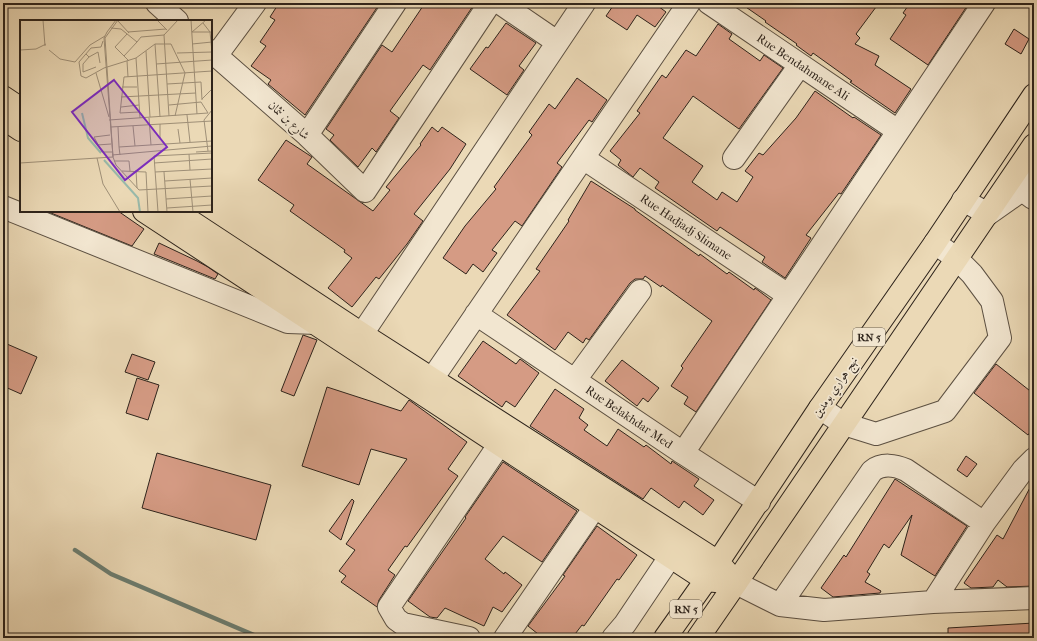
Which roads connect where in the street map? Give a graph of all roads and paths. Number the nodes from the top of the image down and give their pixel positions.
1 (157, 3) edge
2 (255, 3) edge
3 (395, 3) edge
4 (490, 3) edge
5 (500, 3) edge
6 (584, 3) edge
7 (689, 3) edge
8 (709, 3) edge
9 (984, 3) edge
10 (176, 20) edge
11 (558, 42) junction
12 (213, 53) edge
13 (800, 65) junction
14 (1034, 94) edge
15 (3, 97) edge
16 (20, 108) edge
17 (3, 118) edge
18 (20, 129) edge
19 (898, 132) junction
20 (307, 135) junction
21 (1034, 144) edge
22 (583, 158) junction
23 (734, 158) dead end
24 (1030, 187) edge
25 (963, 200) junction
26 (3, 206) edge
27 (146, 212) edge
28 (176, 212) edge
29 (988, 214) junction
30 (934, 243) junction
31 (956, 258) junction
32 (640, 291) dead end
33 (788, 295) junction
34 (476, 314) junction
35 (317, 323) junction
36 (357, 340) junction
37 (432, 379) junction
38 (575, 380) junction
39 (820, 408) junction
40 (844, 424) junction
41 (499, 445) junction
42 (683, 453) junction
43 (1030, 469) edge
44 (759, 502) junction
45 (595, 507) junction
46 (984, 523) junction
47 (670, 557) junction
48 (718, 562) junction
49 (706, 580) junction
50 (736, 584) junction
51 (1034, 598) edge
52 (933, 602) junction
53 (780, 605) junction
54 (469, 638) edge
55 (505, 638) edge
56 (613, 638) edge
57 (666, 638) edge
58 (698, 638) edge

1 - 10 street
2 - 12 street
3 - 20 street
4 - 20 street, شارع بن نثمان
5 - 11 street
6 - 11 street
7 - 22 street
8 - 13 street, Rue Bendahmane Ali
9 - 19 street
11 - 36 street
12 - 20 street, شارع بن نثمان
13 - 19 street, Rue Bendahmane Ali
13 - 23 street
14 - 25 main road, نهج هواري بومدين / RN 5
15 - 16 main road
17 - 18 main road
19 - 33 street
21 - 29 main road, RN 5
22 - 33 street, Rue Hadjadj Slimane
22 - 34 street
24 - 29 street
25 - 29 street
25 - 30 main road, نهج هواري بومدين / RN 5
26 - 35 street
27 - 35 main road
28 - 36 main road
29 - 31 main road, RN 5
30 - 31 street
30 - 39 main road, نهج هواري بومدين / RN 5
31 - 40 main road, RN 5
31 - 40 street
32 - 38 street, Rue Belakhdar Med
33 - 42 street
34 - 37 street
34 - 38 street, Rue Belakhdar Med
35 - 36 main road
36 - 37 main road
36 - 41 main road
37 - 48 main road
38 - 42 street, Rue Belakhdar Med
39 - 40 street
39 - 44 main road, نهج هواري بومدين / RN 5
40 - 50 main road, RN 5
41 - 45 main road
41 - 54 street
42 - 44 street, Rue Belakhdar Med
43 - 46 street
44 - 48 main road, نهج هواري بومدين / RN 5
45 - 47 main road
45 - 55 street
46 - 52 street
46 - 53 street
47 - 49 main road
47 - 56 street
48 - 49 main road, نهج هواري بومدين / RN 5
48 - 50 main road
49 - 50 main road
49 - 57 main road, RN 5
50 - 53 street
50 - 58 main road, RN 5
51 - 52 street
52 - 53 street

